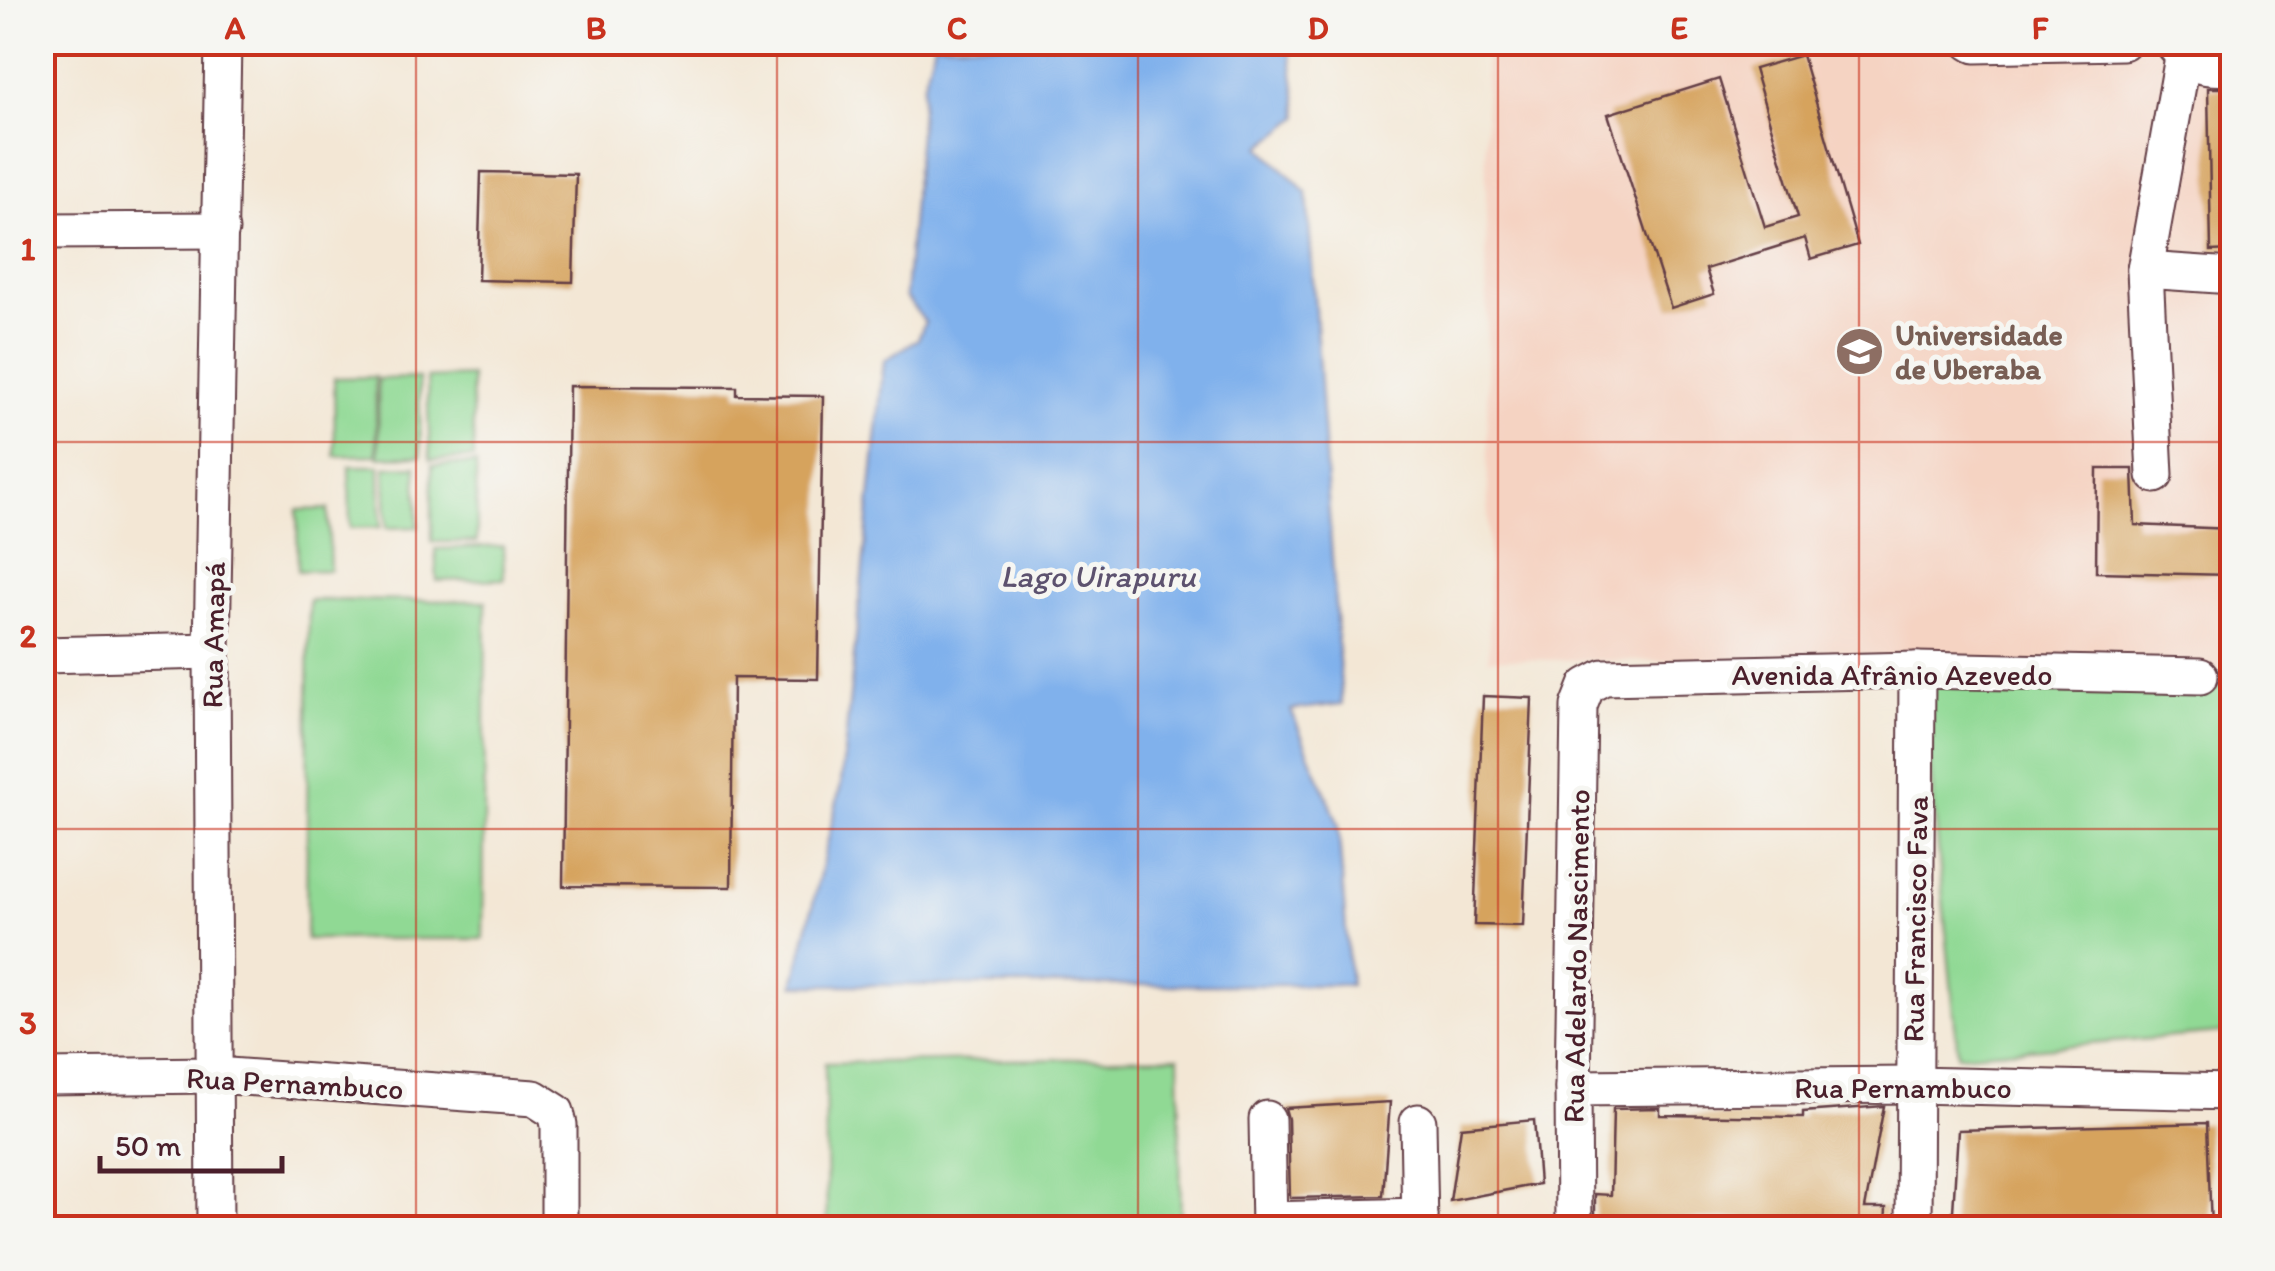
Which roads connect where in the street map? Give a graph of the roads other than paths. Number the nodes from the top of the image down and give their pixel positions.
1 (222, 42) edge
2 (1970, 42) edge
3 (2123, 42) edge
4 (2178, 50) edge
5 (2232, 67) edge
6 (221, 230) junction
7 (42, 231) edge
8 (2145, 270) junction
9 (2232, 276) edge
10 (2155, 475) dead end
11 (212, 651) junction
12 (42, 656) edge
13 (1917, 670) junction
14 (2200, 676) dead end
15 (1586, 686) joint
16 (216, 1075) junction
17 (42, 1077) edge
18 (1913, 1085) junction
19 (1573, 1088) junction
20 (2232, 1092) edge
21 (1268, 1119) dead end
22 (1418, 1122) dead end
23 (1420, 1222) edge
24 (1269, 1224) edge
25 (215, 1228) edge
26 (559, 1228) edge
27 (1574, 1228) edge
28 (1914, 1228) edge

1 - 6 street, Rua Amapá
2 - 3 street
4 - 5 street
4 - 8 street
6 - 7 street
6 - 11 street, Rua Amapá
8 - 9 street
8 - 10 street
11 - 12 street
11 - 16 street, Rua Amapá
13 - 14 street, Avenida Afrânio Azevedo
13 - 15 street, Avenida Afrânio Azevedo
13 - 18 street, Rua Francisco Fava
15 - 19 street, Rua Adelardo Nascimento
16 - 17 street, Rua Pernambuco
16 - 25 street, Rua Amapá
16 - 26 street, Rua Pernambuco
18 - 19 street, Rua Pernambuco
18 - 20 street, Rua Pernambuco
18 - 28 street, Rua Francisco Fava
19 - 27 street, Rua Adelardo Nascimento
21 - 24 street
22 - 23 street
23 - 24 street

